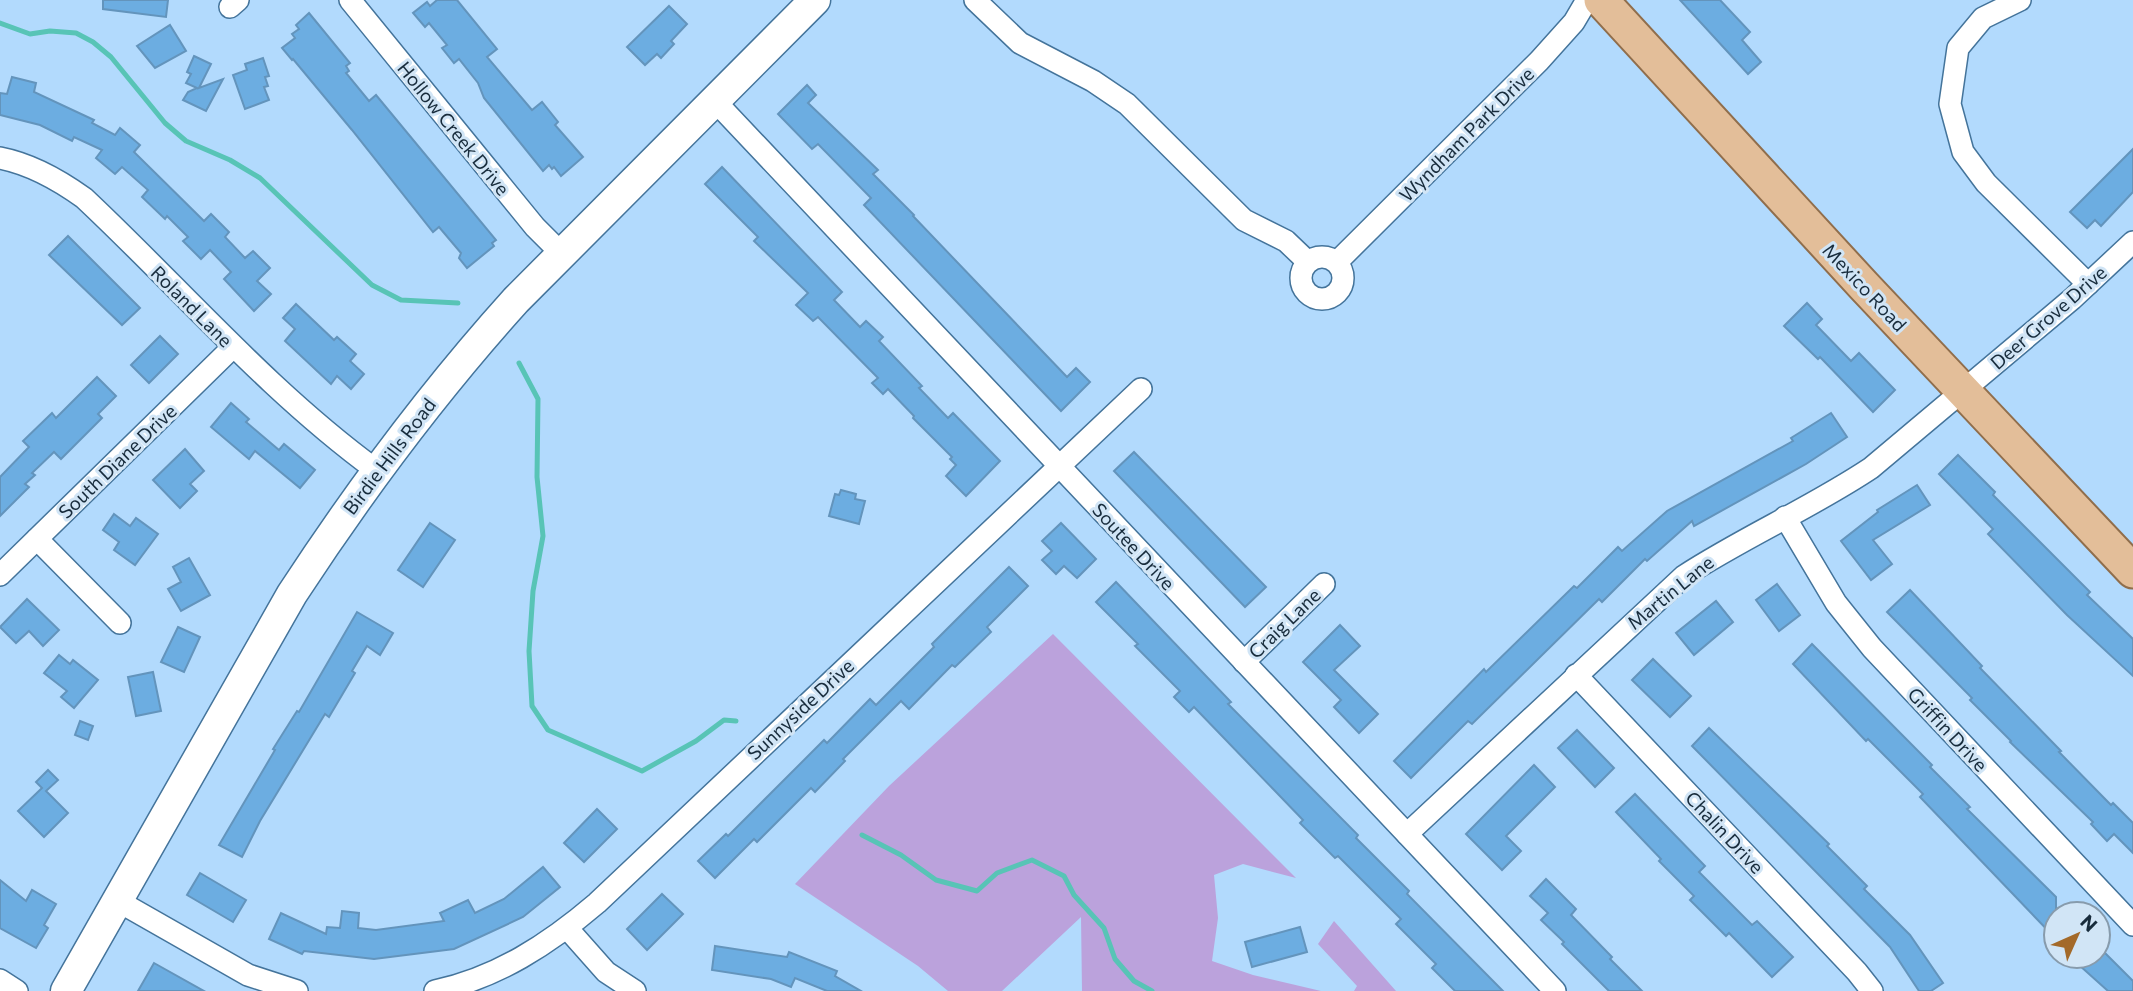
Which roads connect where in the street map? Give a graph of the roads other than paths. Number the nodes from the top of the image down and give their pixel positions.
1 (350, 0) edge
2 (815, 0) edge
3 (975, 0) edge
4 (1587, 0) edge
5 (1601, 0) edge
6 (2020, 0) edge
7 (714, 100) junction
8 (0, 158) edge
9 (2133, 242) edge
10 (561, 253) junction
11 (1308, 262) junction
12 (1337, 262) junction
13 (2088, 284) junction
14 (233, 347) junction
15 (1141, 389) dead end
16 (1963, 390) junction
17 (1060, 467) junction
18 (376, 470) junction
19 (1784, 517) junction
20 (37, 539) junction
21 (2133, 571) edge
22 (0, 575) edge
23 (1324, 584) dead end
24 (120, 623) dead end
25 (1244, 662) junction
26 (1576, 675) junction
27 (1407, 834) junction
28 (118, 901) junction
29 (2133, 925) edge
30 (567, 929) junction
31 (0, 980) edge
32 (17, 991) edge
33 (66, 991) edge
34 (297, 991) edge
35 (435, 991) edge
36 (635, 991) edge
37 (1555, 991) edge
38 (1872, 991) edge

1 - 10 street, Hollow Creek Drive
2 - 7 main road, Birdie Hills Road
3 - 11 street
4 - 12 street, Wyndham Park Drive
5 - 16 main road, Mexico Road
6 - 13 street
7 - 10 main road, Birdie Hills Road
7 - 17 street, Soutee Drive
8 - 14 street, Roland Lane
9 - 13 street, Deer Grove Drive
10 - 18 main road, Birdie Hills Road
11 - 12 street
11 - 12 street
13 - 16 street, Deer Grove Drive
14 - 18 street, Roland Lane
14 - 20 street, South Diane Drive
15 - 17 street, Sunnyside Drive
16 - 19 street, Martin Lane
16 - 21 main road, Mexico Road
17 - 25 street, Soutee Drive
17 - 30 street, Sunnyside Drive
18 - 28 main road, Birdie Hills Road
19 - 26 street, Martin Lane
19 - 29 street, Griffin Drive
20 - 22 street, South Diane Drive
20 - 24 street
23 - 25 street, Craig Lane
25 - 27 street, Soutee Drive
26 - 27 street, Martin Lane
26 - 38 street, Chalin Drive
27 - 37 street, Soutee Drive
28 - 33 main road, Birdie Hills Road
28 - 34 street
30 - 35 street, Sunnyside Drive
30 - 36 street
31 - 32 street

